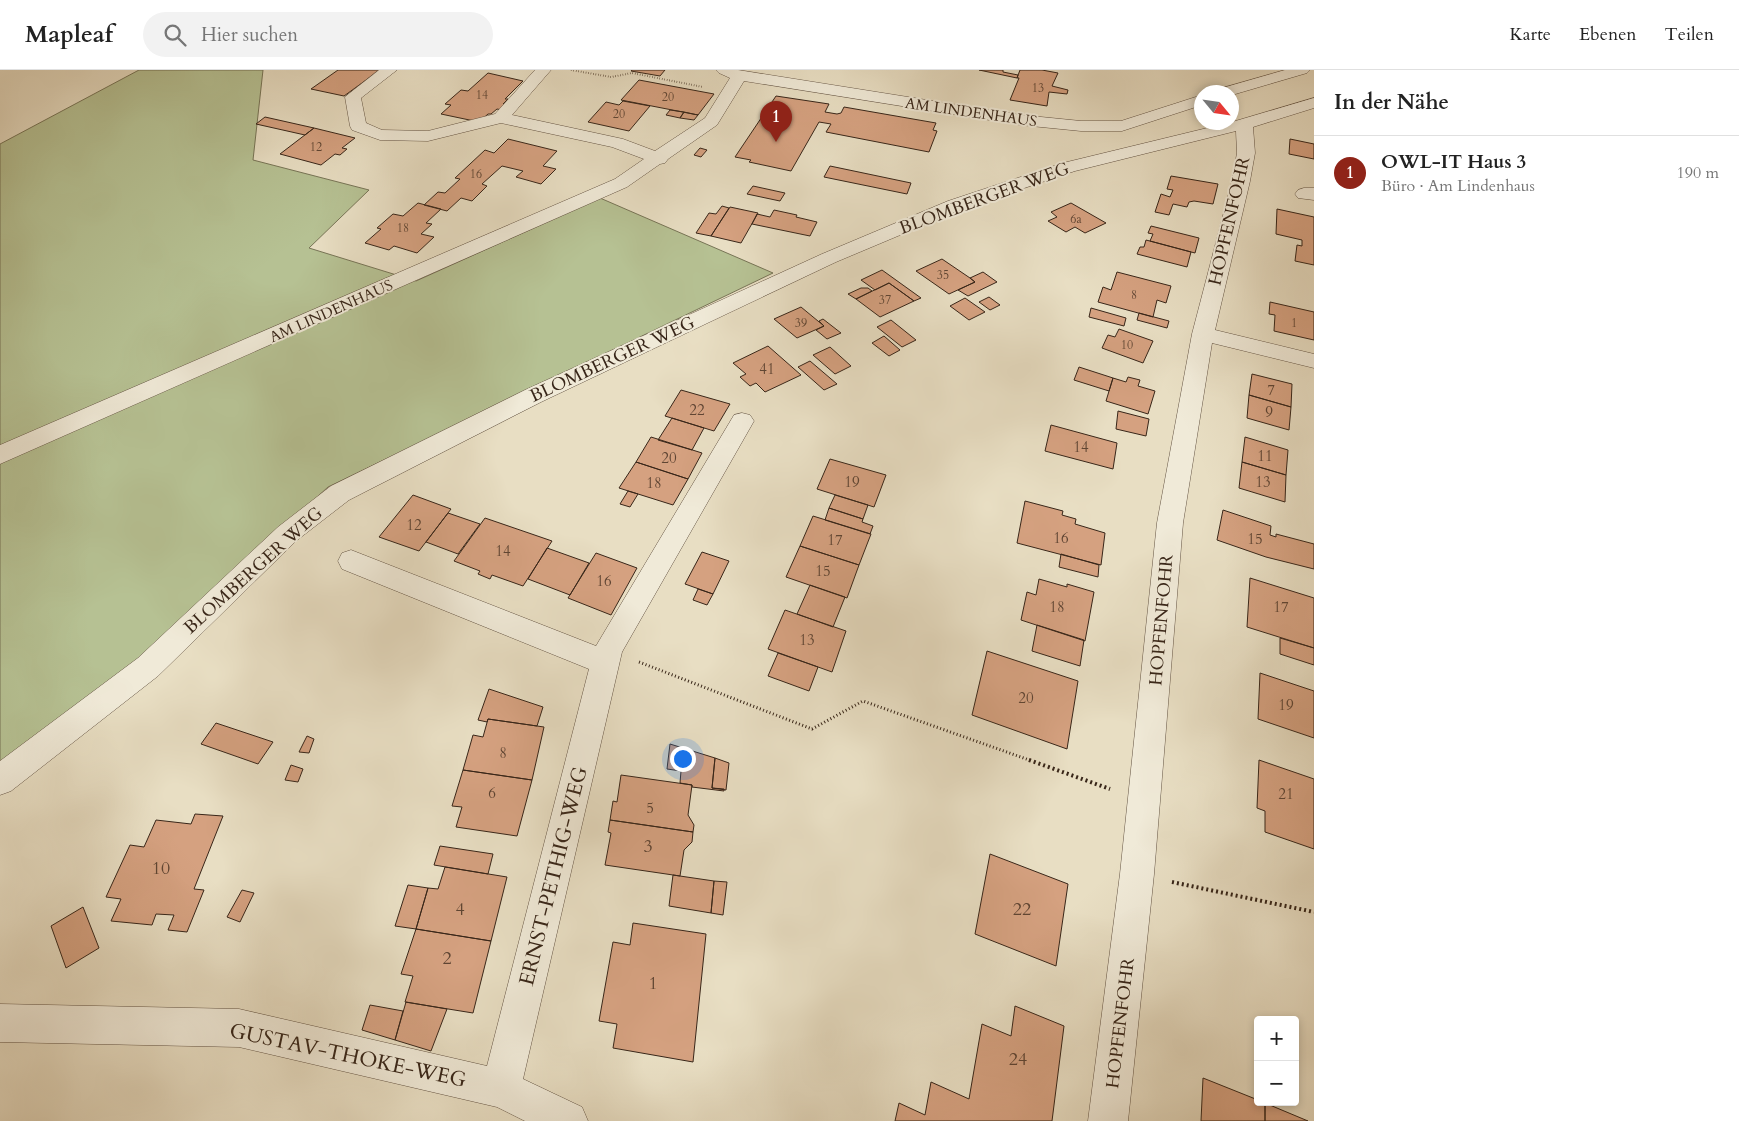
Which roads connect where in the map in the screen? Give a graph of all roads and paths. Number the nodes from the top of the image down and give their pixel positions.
1 (389, 70) edge
2 (543, 70) edge
3 (568, 70) edge
4 (1302, 70) edge
5 (731, 79) edge
6 (1239, 88) edge
7 (1194, 103) edge
8 (1314, 103) edge
9 (501, 118) junction
10 (1244, 124) junction
11 (659, 159) junction
12 (1202, 334) junction
13 (1314, 360) edge
14 (742, 421) dead end
15 (0, 455) edge
16 (352, 561) dead end
17 (607, 657) junction
18 (0, 780) edge
19 (1144, 801) junction
20 (1137, 874) junction
21 (1314, 912) edge
22 (0, 1024) edge
23 (501, 1089) junction
24 (568, 1121) edge
25 (1108, 1121) edge

1 - 9 street
2 - 9 street
3 - 5 path
4 - 6 street
5 - 7 street, AM LINDENHAUS
5 - 11 street, AM LINDENHAUS
8 - 10 street, BLOMBERGER WEG
9 - 11 street
10 - 12 street, HOPFENFOHR
10 - 18 street, BLOMBERGER WEG
11 - 15 street, AM LINDENHAUS
12 - 13 street
12 - 19 street, HOPFENFOHR
14 - 17 street, ERNST-PETHIG-WEG
16 - 17 street
17 - 19 path
17 - 23 street, ERNST-PETHIG-WEG
19 - 20 street, HOPFENFOHR
20 - 21 path
20 - 25 street, HOPFENFOHR
22 - 23 street, GUSTAV-THOKE-WEG
23 - 24 street, GUSTAV-THOKE-WEG

